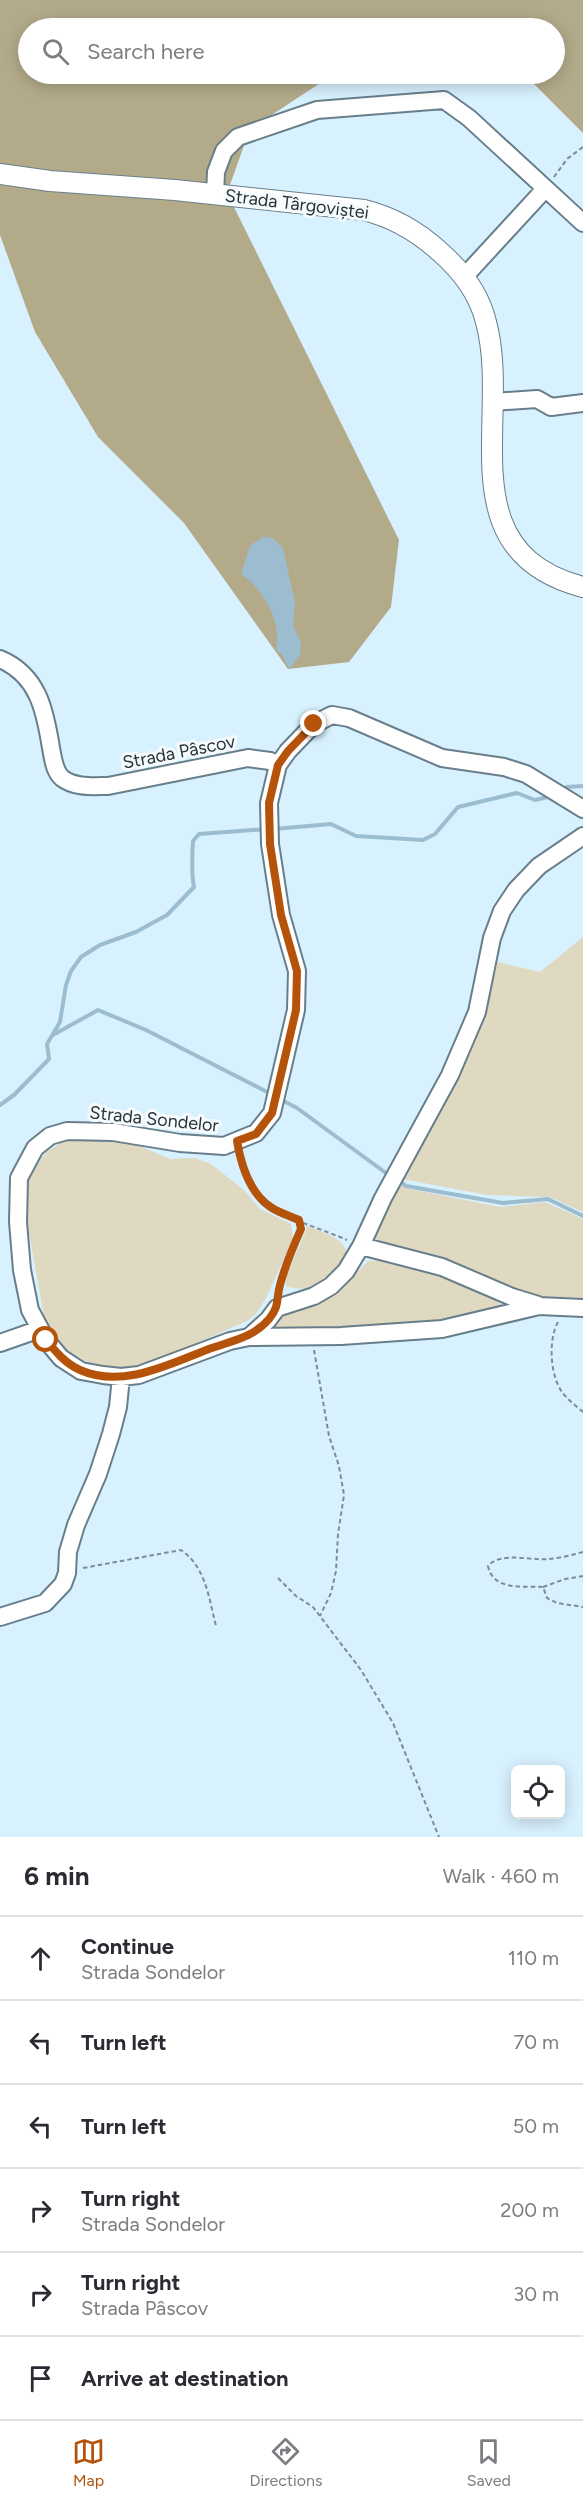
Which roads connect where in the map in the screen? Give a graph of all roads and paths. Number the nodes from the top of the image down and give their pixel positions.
1 (583, 147) edge
2 (0, 174) edge
3 (545, 189) junction
4 (215, 195) junction
5 (583, 223) edge
6 (464, 277) junction
7 (493, 402) junction
8 (583, 403) edge
9 (583, 587) edge
10 (0, 659) edge
11 (278, 765) junction
12 (583, 809) edge
13 (583, 836) edge
14 (237, 1141) junction
15 (299, 1220) junction
16 (361, 1246) junction
17 (539, 1306) junction
18 (277, 1308) junction
19 (579, 1308) edge
20 (39, 1329) junction
21 (311, 1335) junction
22 (249, 1336) junction
23 (0, 1343) edge
24 (121, 1377) junction
25 (583, 1412) edge
26 (583, 1552) edge
27 (67, 1566) junction
28 (583, 1576) edge
29 (279, 1578) dead end
30 (543, 1587) junction
31 (583, 1607) edge
32 (320, 1616) junction
33 (0, 1617) edge
34 (216, 1626) dead end
35 (439, 1837) edge

1 - 3 path
2 - 4 main road, Strada Târgoviștei
3 - 4 street
3 - 5 street
3 - 6 street
4 - 6 main road, Strada Târgoviștei
6 - 7 main road, Strada Târgoviștei
7 - 8 street
7 - 9 main road, Strada Târgoviștei
10 - 11 street, Strada Pâscov
11 - 12 street
11 - 14 street, Strada Sondelor
13 - 16 street
14 - 15 path
14 - 20 street, Strada Sondelor
15 - 16 path
15 - 18 path
16 - 17 street
16 - 18 street
17 - 19 street, Strada Sondelor
17 - 21 street, Strada Sondelor
18 - 22 street
19 - 25 path
20 - 23 street
20 - 24 street, Strada Sondelor
21 - 22 street, Strada Sondelor
21 - 32 path
22 - 24 street, Strada Sondelor
24 - 27 street
26 - 30 path
27 - 33 street
27 - 34 path
28 - 30 path
29 - 32 path
30 - 31 path
32 - 35 path

